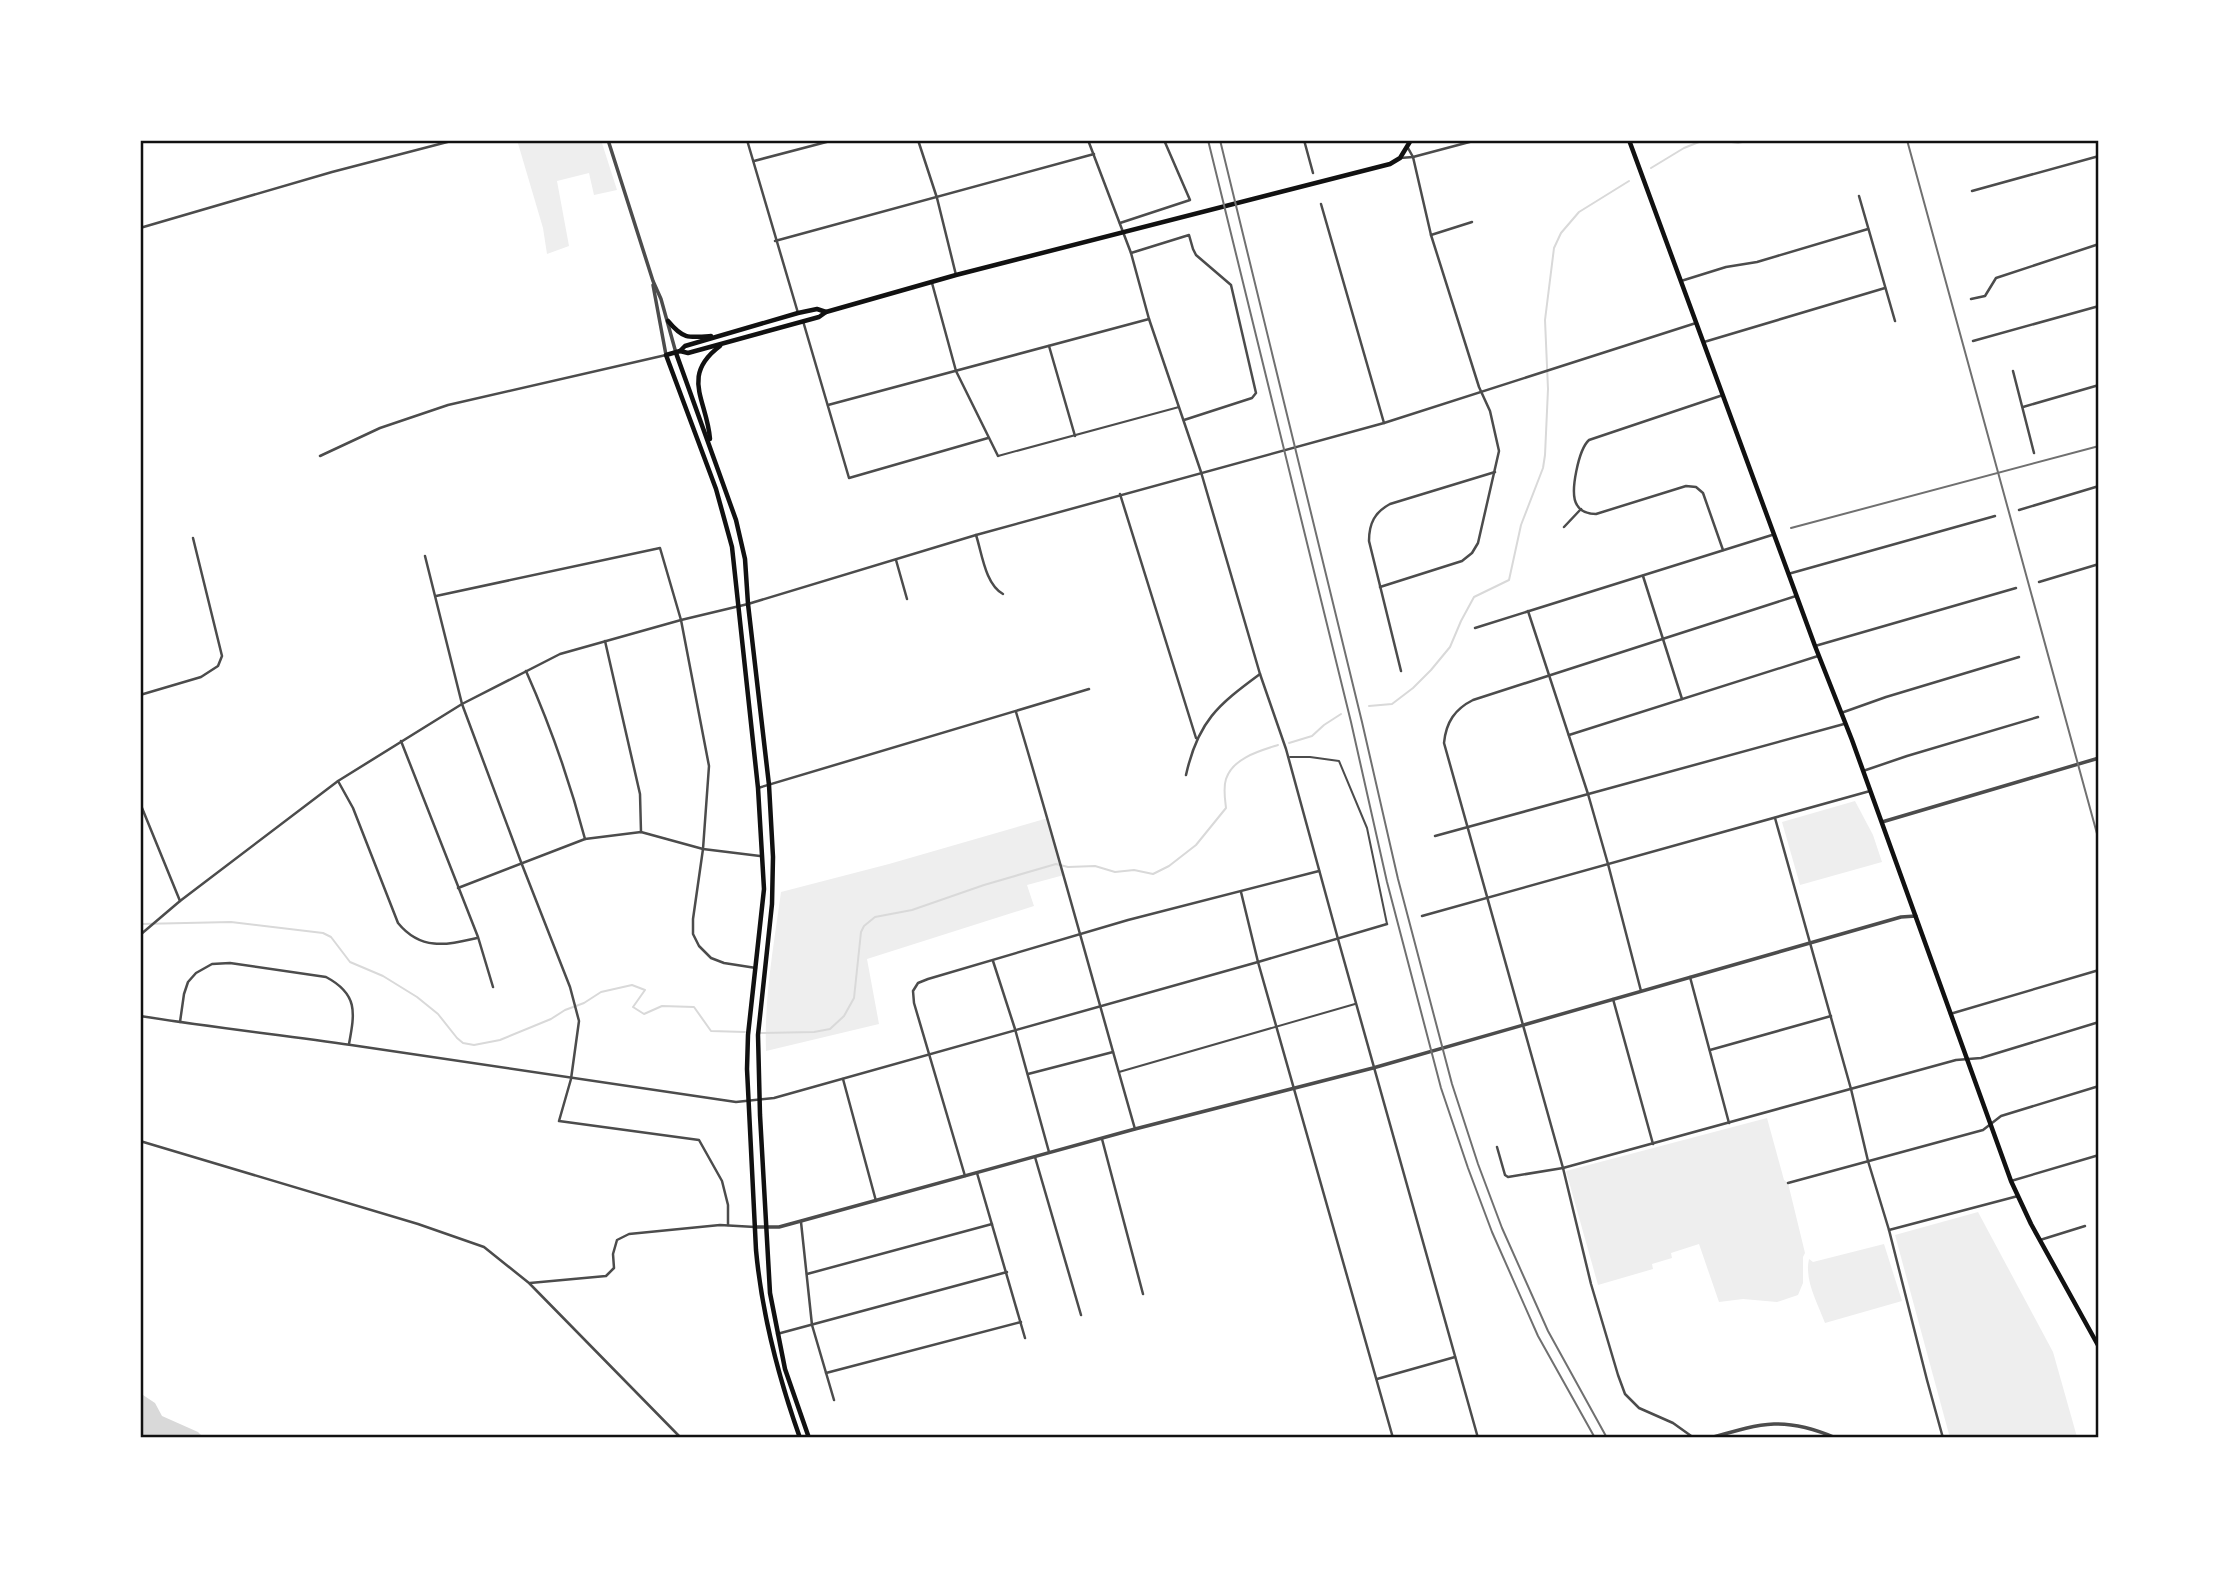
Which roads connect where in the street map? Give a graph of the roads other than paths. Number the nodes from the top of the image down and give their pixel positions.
1 (455, 140) edge
2 (608, 140) edge
3 (747, 140) edge
4 (834, 140) edge
5 (918, 140) edge
6 (1088, 140) edge
7 (1164, 140) edge
8 (1304, 140) edge
9 (1411, 140) edge
10 (1478, 140) edge
11 (1629, 140) edge
12 (1407, 148) junction
13 (1094, 154) junction
14 (2099, 156) edge
15 (1413, 157) junction
16 (1400, 158) junction
17 (754, 161) junction
18 (1313, 173) dead end
19 (1972, 191) dead end
20 (1859, 196) dead end
21 (937, 198) junction
22 (1321, 204) dead end
23 (1472, 222) dead end
24 (1119, 223) junction
25 (140, 228) edge
26 (1868, 229) junction
27 (1123, 232) junction
28 (1432, 235) junction
29 (775, 241) junction
30 (2099, 244) edge
31 (1131, 253) junction
32 (956, 275) junction
33 (653, 281) junction
34 (1681, 281) junction
35 (932, 283) junction
36 (1885, 288) junction
37 (1971, 299) dead end
38 (2099, 306) edge
39 (826, 312) junction
40 (798, 313) junction
41 (1149, 318) junction
42 (668, 321) junction
43 (803, 321) junction
44 (1895, 321) dead end
45 (1696, 323) junction
46 (722, 335) junction
47 (1973, 341) dead end
48 (1703, 342) junction
49 (724, 343) junction
50 (1049, 346) junction
51 (678, 352) junction
52 (666, 355) junction
53 (956, 371) junction
54 (2013, 371) dead end
55 (2099, 385) edge
56 (1481, 392) junction
57 (1723, 395) junction
58 (828, 405) junction
59 (1180, 407) junction
60 (2023, 407) junction
61 (1184, 420) junction
62 (1384, 424) junction
63 (1074, 436) junction
64 (988, 438) junction
65 (711, 447) junction
66 (2035, 453) dead end
67 (320, 456) dead end
68 (998, 456) joint
69 (1201, 472) junction
70 (1495, 472) junction
71 (2099, 486) edge
72 (1120, 494) junction
73 (1581, 509) junction
74 (2019, 510) dead end
75 (1995, 516) dead end
76 (1564, 527) dead end
77 (976, 535) junction
78 (1774, 535) junction
79 (193, 538) dead end
80 (1723, 550) junction
81 (425, 556) dead end
82 (896, 560) junction
83 (2099, 564) edge
84 (1788, 573) junction
85 (1643, 575) junction
86 (2039, 582) dead end
87 (1381, 587) junction
88 (2016, 588) dead end
89 (1003, 594) dead end
90 (436, 596) junction
91 (1796, 596) junction
92 (907, 599) dead end
93 (748, 604) junction
94 (737, 607) junction
95 (1528, 611) junction
96 (681, 620) junction
97 (1475, 628) dead end
98 (1663, 639) junction
99 (604, 641) junction
100 (1815, 646) junction
101 (1818, 656) junction
102 (2020, 657) dead end
103 (526, 671) junction
104 (1401, 671) dead end
105 (1260, 674) junction
106 (1548, 675) junction
107 (1089, 689) dead end
108 (140, 695) edge
109 (1682, 699) junction
110 (462, 704) junction
111 (1016, 712) junction
112 (1841, 713) junction
113 (2038, 717) dead end
114 (1845, 723) junction
115 (1569, 735) junction
116 (1196, 738) junction
117 (401, 741) junction
118 (1289, 758) junction
119 (2099, 758) edge
120 (1863, 771) junction
121 (1186, 775) dead end
122 (338, 781) junction
123 (769, 785) junction
124 (758, 788) junction
125 (1871, 791) junction
126 (1588, 794) junction
127 (140, 803) edge
128 (1775, 818) junction
129 (1882, 822) junction
130 (1467, 828) junction
131 (641, 832) junction
132 (1435, 836) dead end
133 (584, 839) junction
134 (703, 849) junction
135 (764, 856) junction
136 (521, 862) junction
137 (1608, 864) junction
138 (1320, 871) junction
139 (458, 888) junction
140 (1241, 891) junction
141 (1487, 898) junction
142 (180, 901) junction
143 (1422, 916) dead end
144 (1916, 916) junction
145 (1387, 924) joint
146 (140, 935) edge
147 (1079, 935) junction
148 (478, 937) junction
149 (1338, 939) junction
150 (1811, 942) junction
151 (992, 960) junction
152 (1258, 962) junction
153 (756, 968) junction
154 (2099, 970) edge
155 (1690, 977) junction
156 (493, 987) dead end
157 (1641, 991) junction
158 (1613, 999) junction
159 (1356, 1003) junction
160 (1100, 1007) junction
161 (1950, 1014) junction
162 (140, 1016) edge
163 (1831, 1016) junction
164 (180, 1022) junction
165 (2099, 1022) edge
166 (1524, 1024) junction
167 (1276, 1028) junction
168 (1015, 1029) junction
169 (349, 1045) junction
170 (1710, 1050) junction
171 (1113, 1052) junction
172 (928, 1054) junction
173 (1966, 1059) junction
174 (1373, 1068) junction
175 (1119, 1072) junction
176 (1027, 1074) junction
177 (843, 1078) junction
178 (572, 1079) junction
179 (2099, 1086) edge
180 (1294, 1087) junction
181 (1851, 1089) junction
182 (759, 1100) junction
183 (748, 1101) junction
184 (1730, 1122) junction
185 (1990, 1124) junction
186 (1135, 1129) junction
187 (1102, 1139) junction
188 (140, 1141) edge
189 (1653, 1143) junction
190 (1497, 1147) dead end
191 (1049, 1152) junction
192 (2099, 1155) edge
193 (1035, 1157) junction
194 (1868, 1161) junction
195 (1563, 1168) junction
196 (977, 1173) junction
197 (965, 1176) junction
198 (2011, 1181) junction
199 (1788, 1183) dead end
200 (2018, 1196) junction
201 (876, 1200) junction
202 (801, 1221) junction
203 (992, 1224) junction
204 (728, 1226) junction
205 (2085, 1226) dead end
206 (755, 1227) junction
207 (767, 1227) junction
208 (1889, 1230) junction
209 (2040, 1240) junction
210 (1007, 1272) junction
211 (807, 1274) junction
212 (529, 1283) junction
213 (1143, 1294) dead end
214 (1081, 1315) dead end
215 (1021, 1322) junction
216 (812, 1325) junction
217 (777, 1334) junction
218 (1025, 1338) dead end
219 (2099, 1347) edge
220 (1455, 1357) junction
221 (826, 1373) junction
222 (1377, 1380) junction
223 (834, 1400) dead end
224 (1821, 1432) junction
225 (681, 1438) edge
226 (800, 1438) edge
227 (810, 1438) edge
228 (1393, 1438) edge
229 (1478, 1438) edge
230 (1694, 1438) edge
231 (1710, 1438) edge
232 (1821, 1438) edge
233 (1836, 1438) edge
234 (1944, 1438) edge

1 - 25 street
2 - 33 street
3 - 17 street
4 - 17 street
5 - 21 street
6 - 13 street
7 - 24 street
8 - 18 street
9 - 12 main road
10 - 15 street
11 - 34 main road
12 - 15 street
12 - 16 main road
13 - 21 street
13 - 24 street
14 - 19 street
15 - 16 street
15 - 28 street
16 - 27 main road
17 - 29 street
20 - 26 street
21 - 29 street
21 - 32 street
22 - 62 street
23 - 28 street
24 - 27 street
26 - 34 street
26 - 36 street
27 - 31 street
27 - 32 main road
28 - 56 street
29 - 40 street
30 - 37 street
31 - 41 street
31 - 61 street
32 - 35 main road
33 - 42 street
33 - 52 street
34 - 45 main road
35 - 39 main road
35 - 53 street
36 - 44 street
36 - 48 street
38 - 47 street
39 - 40 main road
39 - 43 main road
40 - 46 main road
41 - 50 street
41 - 59 street
42 - 46 main road
42 - 51 street
43 - 49 main road
43 - 58 street
45 - 48 main road
45 - 56 street
46 - 51 main road
48 - 57 main road
49 - 51 main road
49 - 65 main road
50 - 53 street
50 - 63 street
51 - 52 main road
51 - 65 main road
52 - 67 street
52 - 94 main road
53 - 58 street
53 - 64 street
54 - 60 street
55 - 60 street
56 - 62 street
56 - 70 street
57 - 73 street
57 - 78 main road
58 - 64 street
59 - 61 street
59 - 63 lane
60 - 66 street
61 - 69 street
62 - 69 street
63 - 68 lane
64 - 68 street
65 - 93 main road
69 - 72 street
69 - 105 street
70 - 87 street
70 - 87 street
71 - 74 street
72 - 77 street
72 - 116 street
73 - 76 street
73 - 80 street
75 - 84 street
77 - 82 street
77 - 89 street
78 - 80 street
78 - 84 main road
79 - 108 street
80 - 85 street
81 - 90 street
82 - 92 street
82 - 93 street
83 - 86 street
84 - 91 main road
85 - 95 street
85 - 98 street
87 - 104 street
88 - 100 street
90 - 96 street
90 - 110 street
91 - 98 street
91 - 100 main road
93 - 94 street
93 - 123 main road
94 - 96 street
94 - 124 main road
95 - 97 street
95 - 106 street
96 - 99 street
96 - 134 street
98 - 106 street
98 - 109 street
99 - 103 street
99 - 131 street
100 - 101 main road
101 - 109 street
101 - 112 main road
102 - 112 street
103 - 110 street
103 - 133 street
105 - 116 street
105 - 118 street
106 - 115 street
106 - 130 street
107 - 111 street
109 - 115 street
110 - 117 street
110 - 136 street
111 - 123 street
111 - 147 street
112 - 114 main road
113 - 120 street
114 - 120 main road
114 - 126 street
115 - 126 street
116 - 121 street
117 - 122 street
117 - 139 street
118 - 138 street
118 - 145 lane
119 - 129 street
120 - 125 main road
122 - 142 street
122 - 148 street
123 - 124 street
123 - 182 main road
124 - 135 main road
125 - 128 street
125 - 129 main road
126 - 130 street
126 - 137 street
127 - 142 street
128 - 137 street
128 - 150 street
129 - 144 main road
130 - 132 street
130 - 141 street
131 - 133 street
131 - 134 street
133 - 136 street
134 - 135 street
134 - 153 street
135 - 153 main road
136 - 139 street
136 - 178 street
137 - 141 street
137 - 157 street
138 - 140 street
138 - 149 street
139 - 148 street
140 - 147 street
140 - 152 street
141 - 143 street
141 - 166 street
142 - 146 street
144 - 150 street
144 - 161 main road
145 - 149 street
147 - 151 street
147 - 160 street
148 - 156 street
149 - 152 street
149 - 159 street
150 - 155 street
150 - 163 street
151 - 168 street
151 - 172 street
152 - 160 street
152 - 167 street
153 - 183 main road
154 - 161 street
155 - 157 street
155 - 170 street
157 - 158 street
158 - 166 street
158 - 189 street
159 - 167 lane
159 - 174 street
160 - 168 street
160 - 171 street
161 - 173 main road
162 - 164 street
163 - 170 street
163 - 181 street
164 - 169 street
164 - 169 street
165 - 173 street
166 - 174 street
166 - 195 street
167 - 175 lane
167 - 180 street
168 - 172 street
168 - 176 street
169 - 178 street
170 - 184 street
171 - 175 street
171 - 176 street
172 - 177 street
172 - 197 street
173 - 181 street
173 - 185 main road
174 - 180 street
174 - 220 street
175 - 186 street
176 - 191 street
177 - 182 street
177 - 201 street
178 - 183 street
178 - 204 street
179 - 185 street
180 - 186 street
180 - 222 street
181 - 184 street
181 - 194 street
182 - 183 street
182 - 207 main road
183 - 206 main road
184 - 189 street
185 - 194 street
185 - 198 main road
186 - 187 street
187 - 191 street
187 - 213 street
188 - 212 street
189 - 195 street
190 - 195 street
191 - 193 street
192 - 198 street
193 - 196 street
193 - 214 street
194 - 199 street
194 - 208 street
195 - 230 street
196 - 197 street
196 - 203 street
197 - 201 street
198 - 200 main road
200 - 208 street
200 - 209 main road
201 - 202 street
202 - 207 street
202 - 211 street
203 - 210 street
203 - 211 street
204 - 206 street
204 - 212 street
205 - 209 street
206 - 207 street
206 - 226 main road
207 - 217 main road
208 - 234 street
209 - 219 main road
210 - 215 street
210 - 216 street
211 - 216 street
212 - 225 street
215 - 218 street
215 - 221 street
216 - 217 street
216 - 221 street
217 - 227 main road
220 - 222 street
220 - 229 street
221 - 223 street
222 - 228 street
224 - 231 street
224 - 232 street
224 - 233 street

